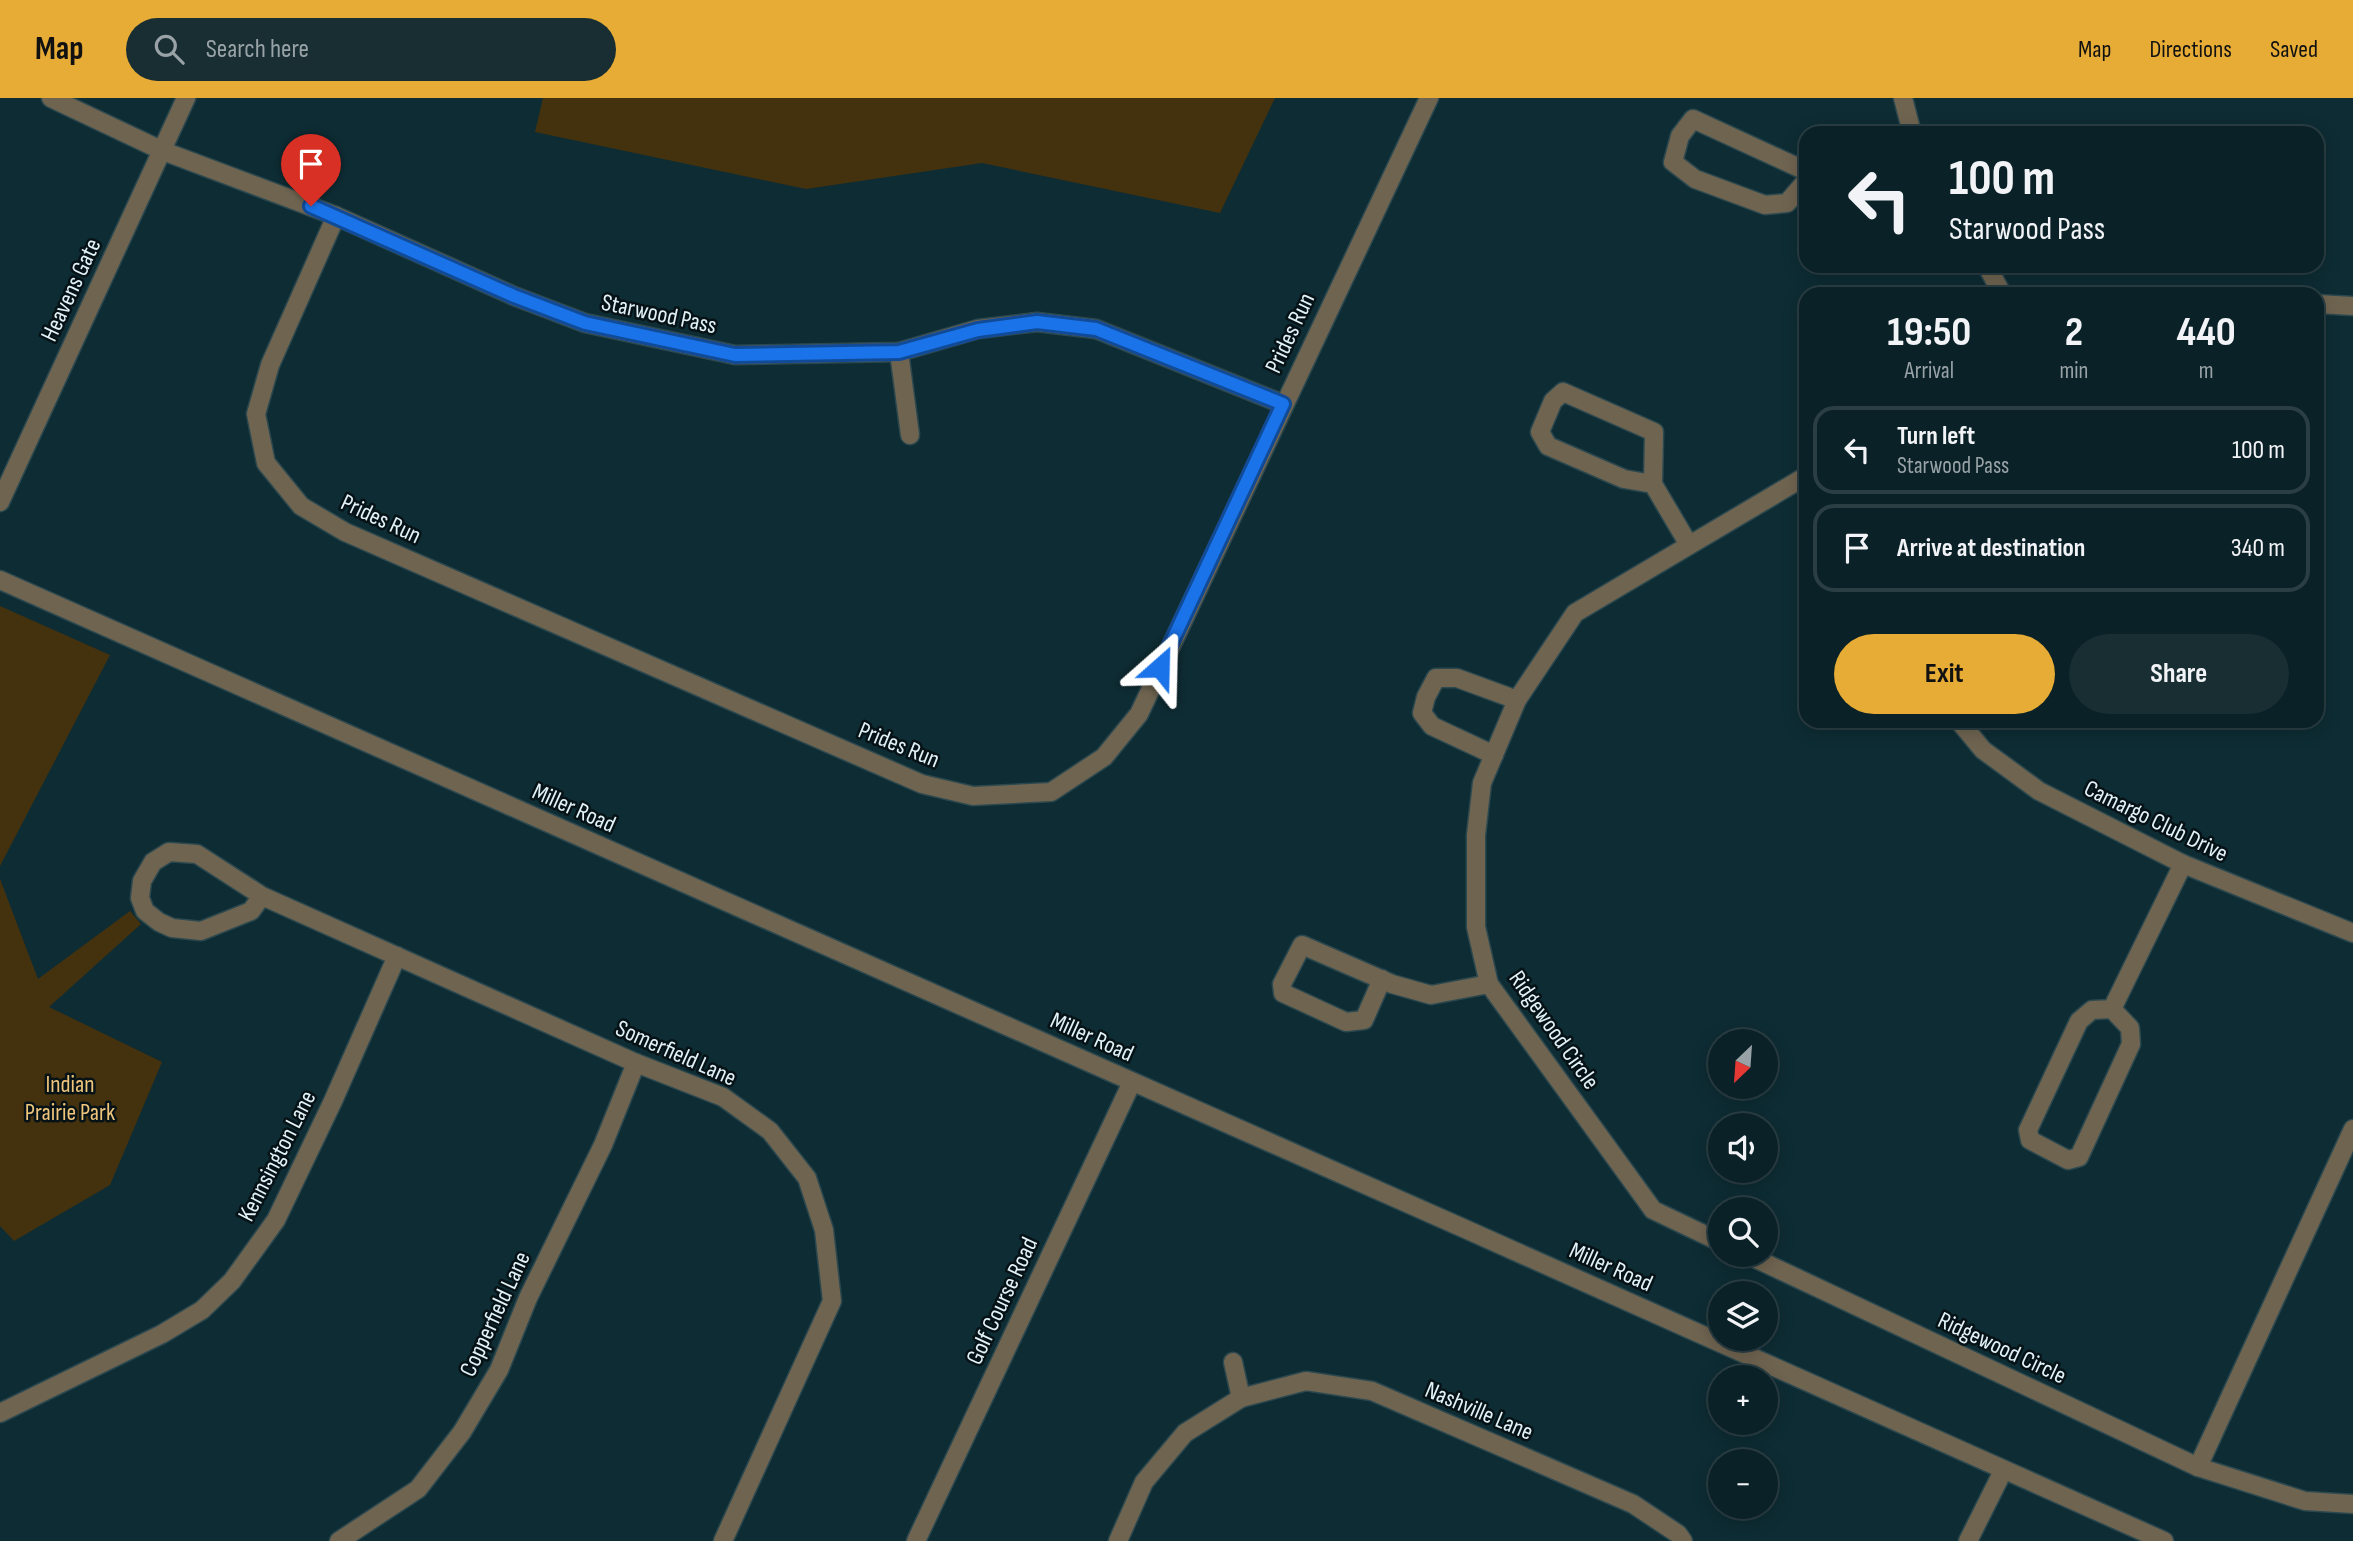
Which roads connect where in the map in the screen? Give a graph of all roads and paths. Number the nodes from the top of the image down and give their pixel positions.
1 (51, 98) edge
2 (186, 98) edge
3 (1429, 98) edge
4 (1903, 98) edge
5 (1909, 126) edge
6 (163, 151) junction
7 (1799, 168) edge
8 (1799, 189) edge
9 (336, 216) junction
10 (2324, 304) edge
11 (2353, 305) edge
12 (899, 352) junction
13 (1283, 404) junction
14 (910, 435) dead end
15 (1799, 480) edge
16 (1653, 484) junction
17 (0, 502) edge
18 (1689, 545) junction
19 (0, 580) edge
20 (1517, 700) junction
21 (1965, 728) edge
22 (1494, 755) junction
23 (2183, 864) junction
24 (262, 896) junction
25 (2353, 933) edge
26 (397, 956) junction
27 (1382, 979) junction
28 (1489, 984) junction
29 (2112, 1009) junction
30 (636, 1063) junction
31 (1132, 1082) junction
32 (2353, 1129) edge
33 (1708, 1236) edge
34 (1773, 1267) edge
35 (1233, 1362) dead end
36 (1241, 1398) junction
37 (0, 1413) edge
38 (2198, 1467) junction
39 (2003, 1471) junction
40 (2353, 1504) edge
41 (339, 1541) edge
42 (723, 1541) edge
43 (916, 1541) edge
44 (1118, 1541) edge
45 (1683, 1541) edge
46 (1968, 1541) edge
47 (2164, 1541) edge

1 - 6 street, Starwood Pass
2 - 6 street, Heavens Gate
3 - 13 street, Prides Run
4 - 5 street
6 - 9 street, Starwood Pass
6 - 17 street, Heavens Gate
7 - 8 street
9 - 12 street, Starwood Pass
9 - 13 street, Prides Run
10 - 11 street
12 - 13 street, Starwood Pass
12 - 14 street
15 - 18 street, Ridgewood Circle
16 - 16 street
16 - 18 street
18 - 20 street, Ridgewood Circle
19 - 31 street, Miller Road
20 - 22 street, Ridgewood Circle
20 - 22 street
21 - 23 street, Camargo Club Drive
22 - 28 street, Ridgewood Circle
23 - 25 street, Camargo Club Drive
23 - 29 street
24 - 24 street, Somerfield Lane
24 - 26 street, Somerfield Lane
26 - 30 street, Somerfield Lane
26 - 37 street, Kennsington Lane
27 - 27 street
27 - 28 street
28 - 33 street, Ridgewood Circle
29 - 29 street
30 - 41 street, Copperfield Lane
30 - 42 street, Somerfield Lane
31 - 39 street, Miller Road
31 - 43 street, Golf Course Road
32 - 38 street
34 - 38 street, Ridgewood Circle
35 - 36 street
36 - 44 street, Nashville Lane
36 - 45 street, Nashville Lane
38 - 40 street, Ridgewood Circle
39 - 46 street
39 - 47 street, Miller Road

